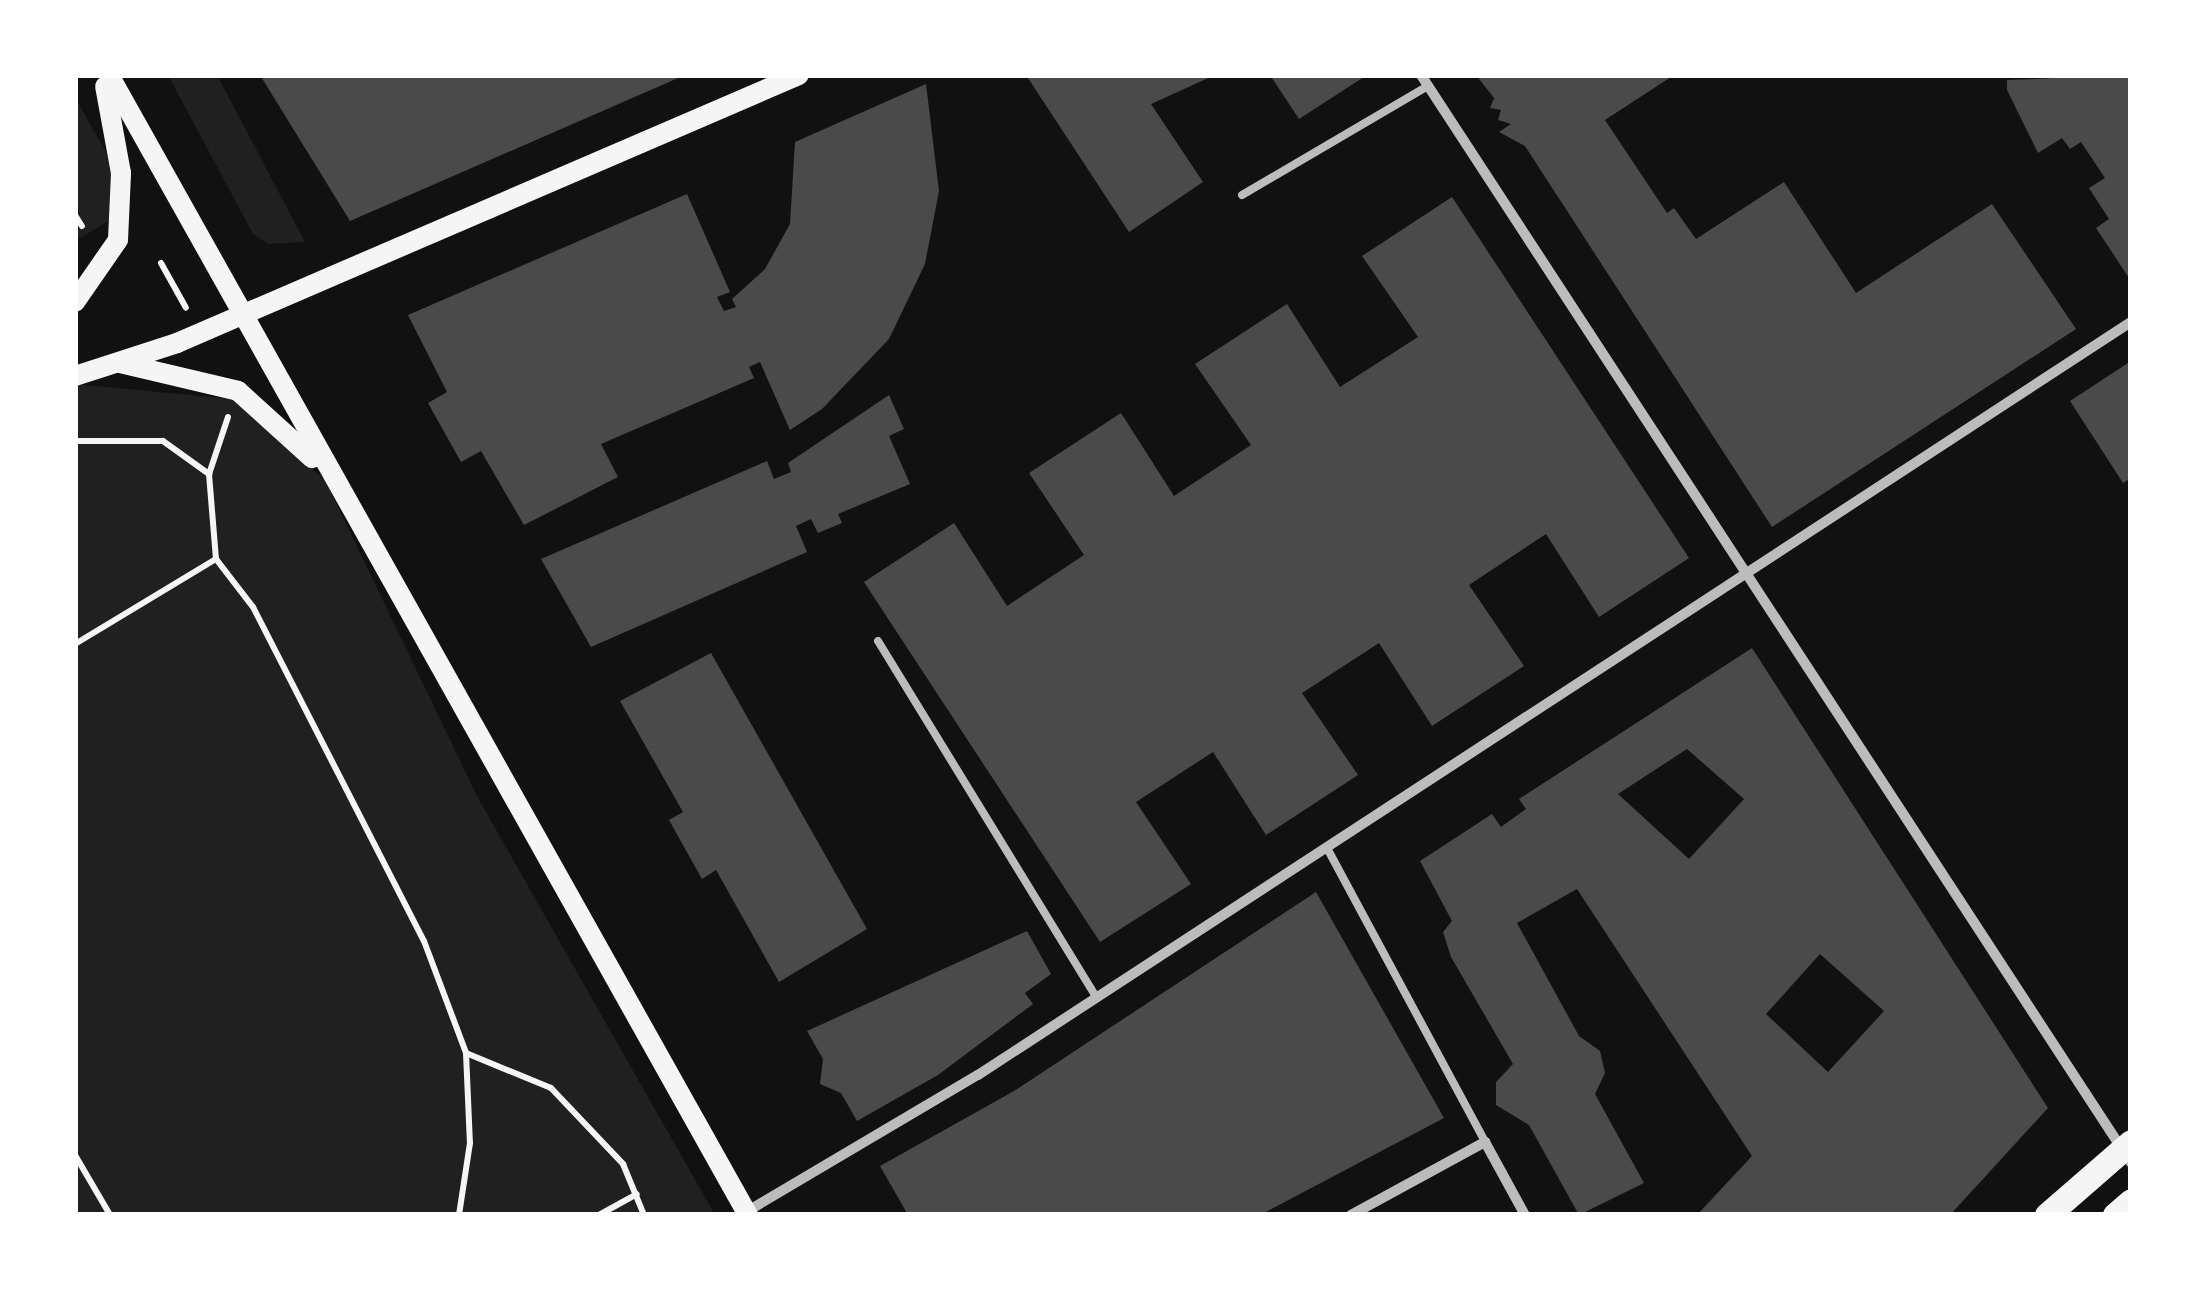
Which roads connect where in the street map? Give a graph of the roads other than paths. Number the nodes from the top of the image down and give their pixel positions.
1 (106, 75) edge
2 (800, 75) edge
3 (1424, 80) edge
4 (1242, 195) dead end
5 (75, 302) edge
6 (242, 316) junction
7 (2131, 322) edge
8 (118, 362) junction
9 (75, 376) edge
10 (329, 472) junction
11 (1744, 578) junction
12 (878, 641) dead end
13 (1327, 848) junction
14 (1096, 998) junction
15 (1486, 1142) junction
16 (2128, 1152) edge
17 (2131, 1201) edge
18 (747, 1213) edge
19 (1351, 1215) edge
20 (1524, 1215) edge
21 (2047, 1215) edge
22 (2115, 1215) edge

1 - 5 main road
1 - 6 main road
2 - 6 main road
3 - 4 lane
3 - 11 street
6 - 8 main road
6 - 10 main road
7 - 11 street
8 - 9 main road
8 - 10 main road
10 - 18 main road
11 - 13 street
11 - 16 street
12 - 14 lane
13 - 14 street
13 - 15 lane
14 - 18 street
15 - 19 street
15 - 20 street
16 - 21 main road
17 - 22 main road

